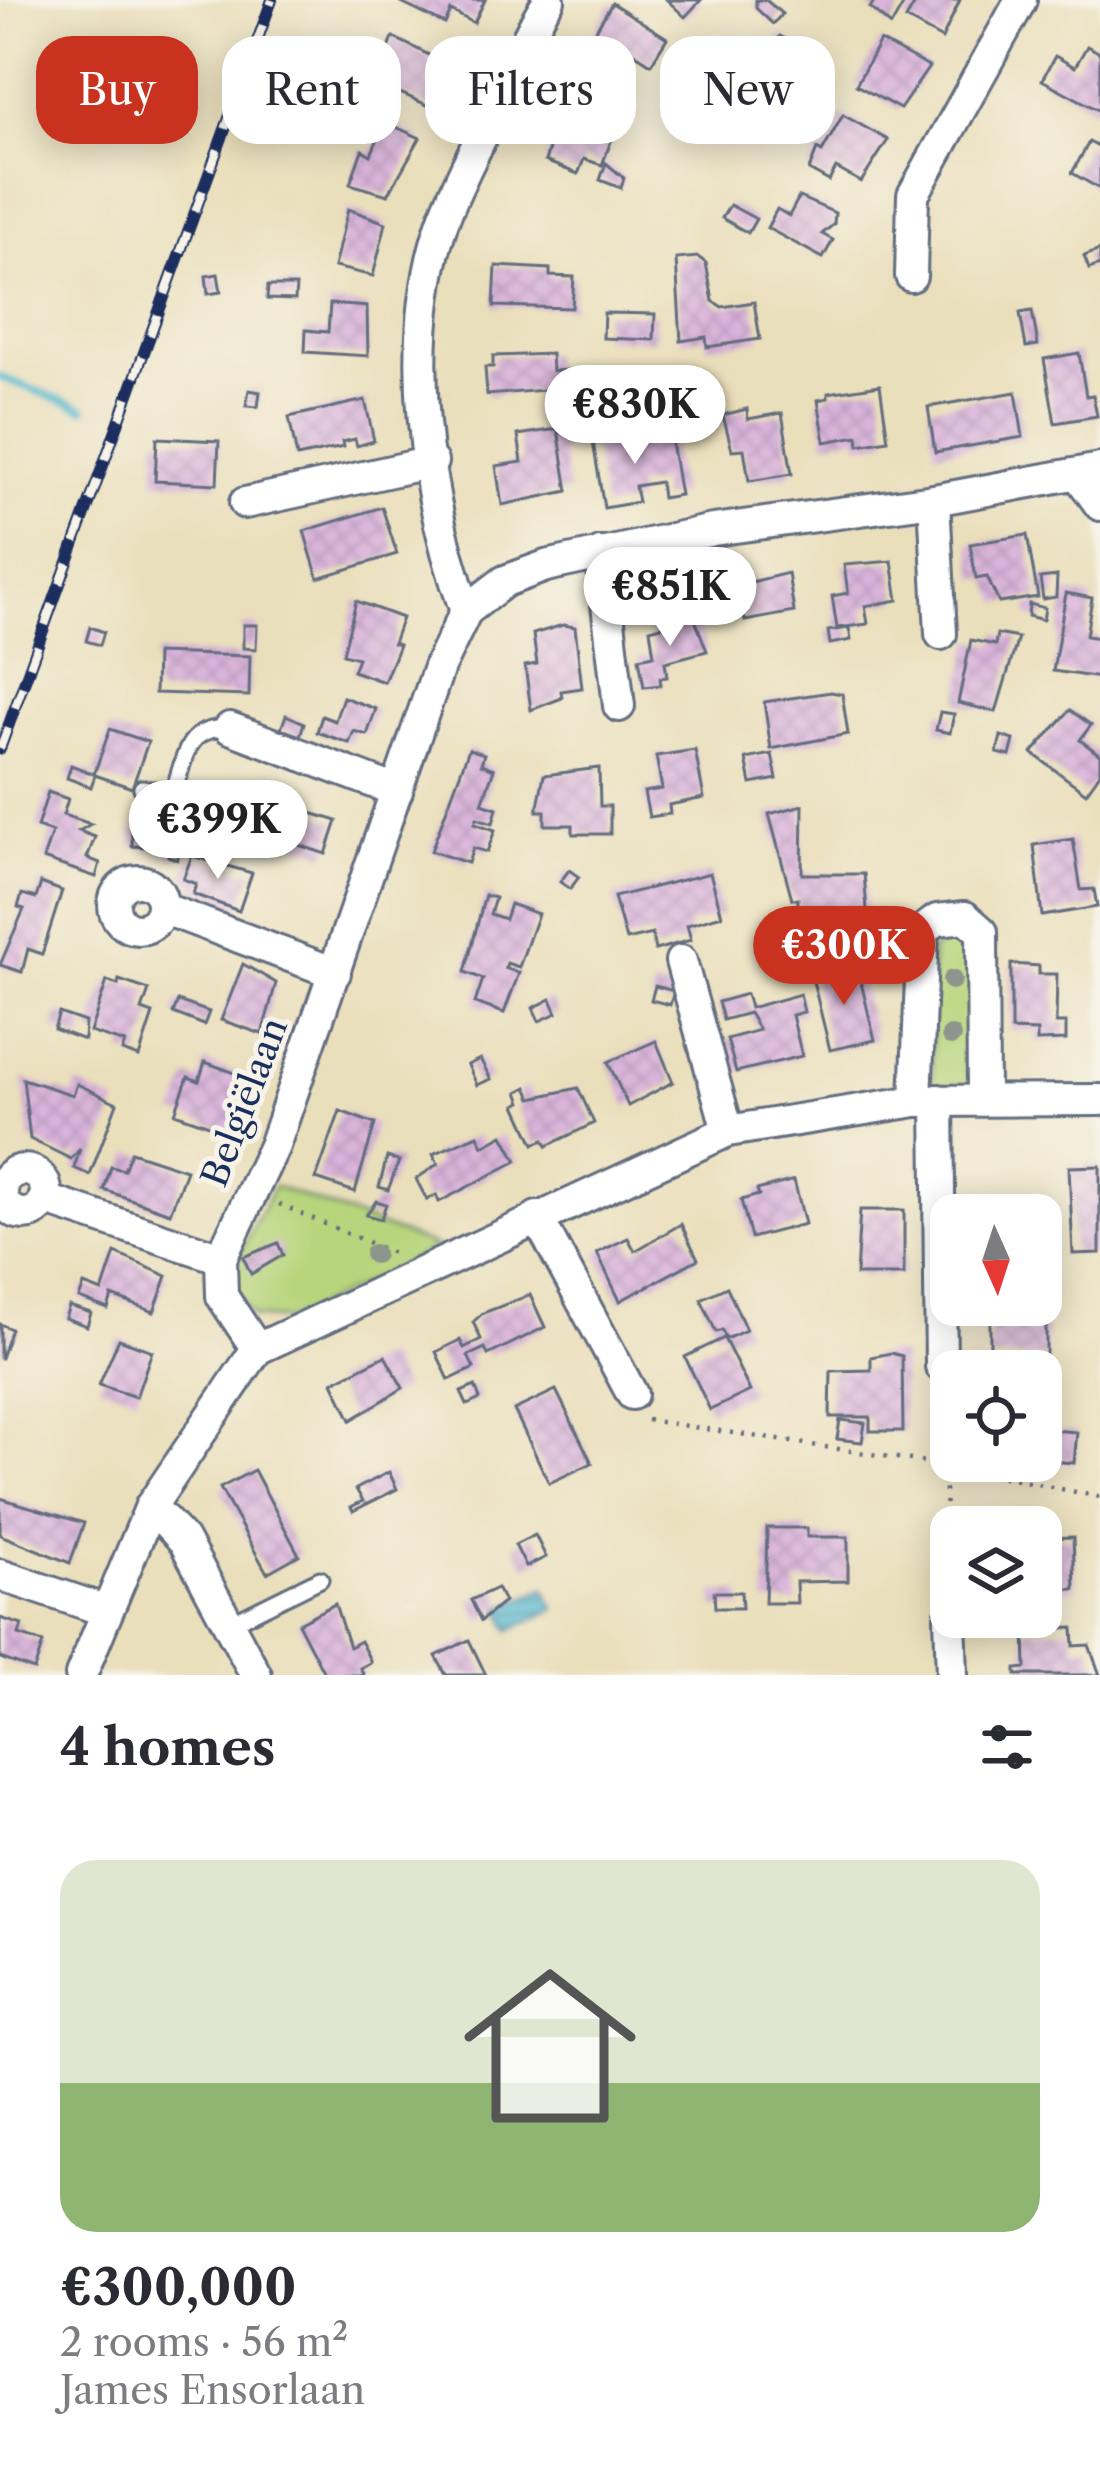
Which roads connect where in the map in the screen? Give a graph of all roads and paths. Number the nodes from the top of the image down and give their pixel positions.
1 (549, 0) edge
2 (1021, 0) edge
3 (911, 276) dead end
4 (432, 462) junction
5 (1090, 472) edge
6 (934, 500) junction
7 (244, 503) dead end
8 (1100, 505) edge
9 (601, 553) junction
10 (466, 611) junction
11 (941, 634) dead end
12 (619, 706) dead end
13 (230, 728) joint
14 (142, 788) dead end
15 (397, 791) junction
16 (162, 908) dead end
17 (681, 961) dead end
18 (335, 973) junction
19 (983, 1098) junction
20 (927, 1100) junction
21 (1100, 1100) edge
22 (728, 1131) junction
23 (252, 1195) junction
24 (44, 1199) dead end
25 (538, 1217) junction
26 (220, 1258) junction
27 (426, 1271) junction
28 (268, 1343) junction
29 (940, 1350) edge
30 (632, 1394) joint
31 (930, 1463) edge
32 (1027, 1482) edge
33 (1100, 1497) edge
34 (151, 1506) junction
35 (0, 1575) edge
36 (320, 1579) dead end
37 (104, 1610) junction
38 (229, 1624) junction
39 (951, 1638) edge
40 (81, 1675) edge
41 (256, 1675) edge
42 (952, 1675) edge

1 - 4 street
2 - 3 street
4 - 7 street
4 - 10 street
5 - 6 street
5 - 8 street
6 - 9 street
6 - 11 street
9 - 10 street
9 - 12 street
10 - 15 street, Belgiëlaan
13 - 14 lane
13 - 15 street
15 - 18 street, Belgiëlaan
16 - 18 street
17 - 22 street
18 - 23 street, Belgiëlaan
19 - 20 street
19 - 20 street
19 - 21 street
20 - 22 street
20 - 29 street
22 - 25 street
23 - 26 street, Belgiëlaan
23 - 27 path
24 - 26 street
25 - 27 street
25 - 30 street
26 - 28 street
27 - 28 street
28 - 34 street
30 - 31 path
32 - 33 path
34 - 37 street
34 - 38 street
35 - 37 street
36 - 38 lane
37 - 40 street
38 - 41 street
39 - 42 street

